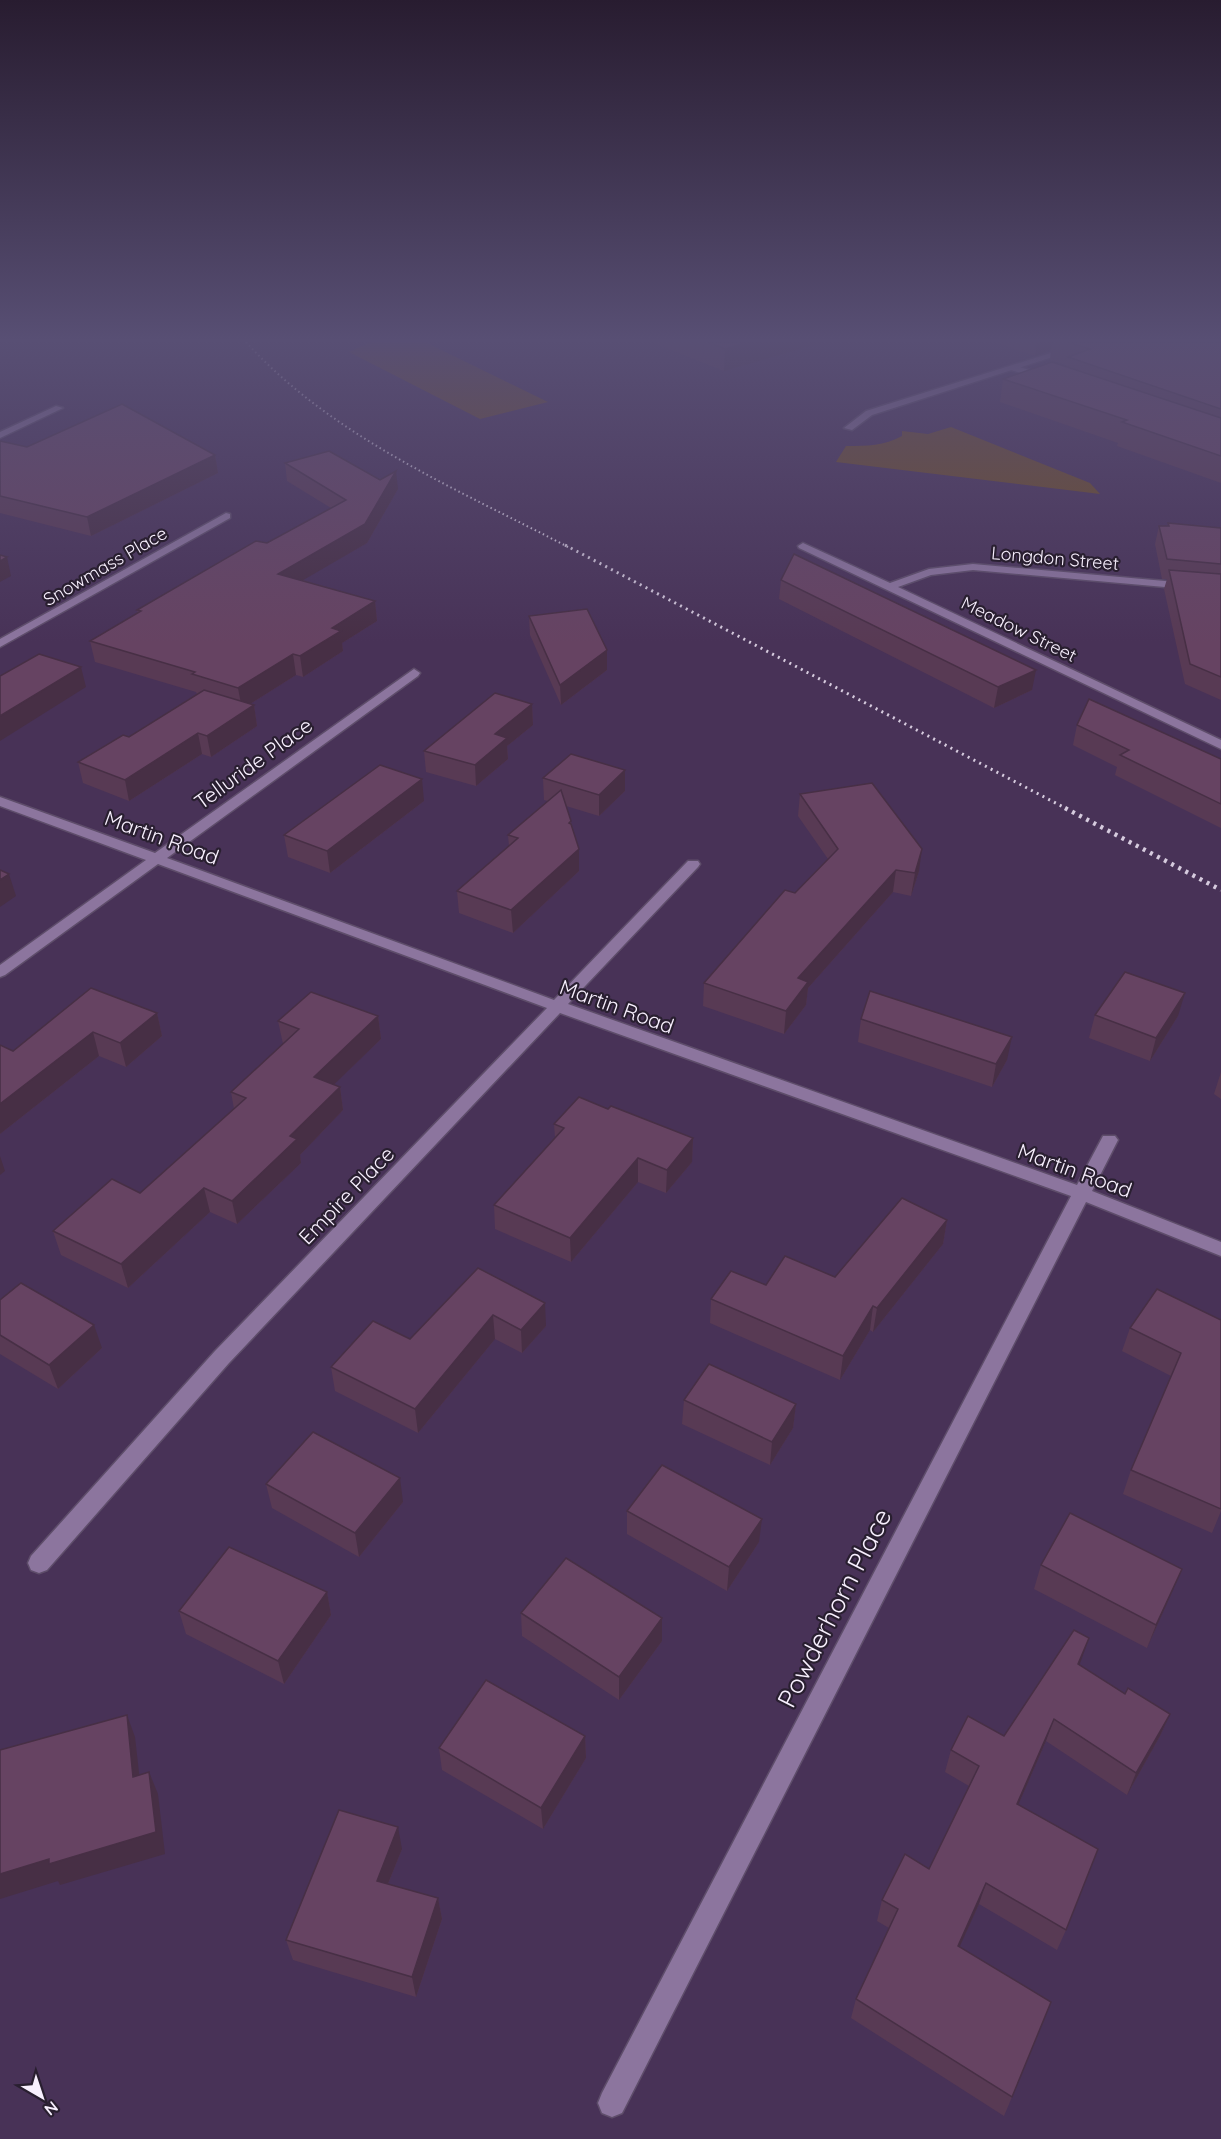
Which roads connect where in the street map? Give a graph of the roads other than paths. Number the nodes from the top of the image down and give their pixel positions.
1 (226, 516) dead end
2 (803, 546) dead end
3 (889, 587) junction
4 (1221, 589) edge
5 (0, 645) edge
6 (414, 674) dead end
7 (1221, 745) edge
8 (0, 801) edge
9 (157, 858) junction
10 (693, 864) dead end
11 (0, 972) edge
12 (556, 1006) junction
13 (1109, 1140) dead end
14 (1080, 1193) junction
15 (1221, 1249) edge
16 (39, 1563) dead end
17 (612, 2103) dead end

1 - 5 street, Snowmass Place
2 - 3 street, Meadow Street
3 - 4 street, Longdon Street
3 - 7 street, Meadow Street
6 - 9 street, Telluride Place
8 - 9 street, Martin Road
9 - 11 street, Telluride Place
9 - 12 street, Martin Road
10 - 12 street, Empire Place
12 - 14 street, Martin Road
12 - 16 street, Empire Place
13 - 14 street, Powderhorn Place
14 - 15 street, Martin Road
14 - 17 street, Powderhorn Place

